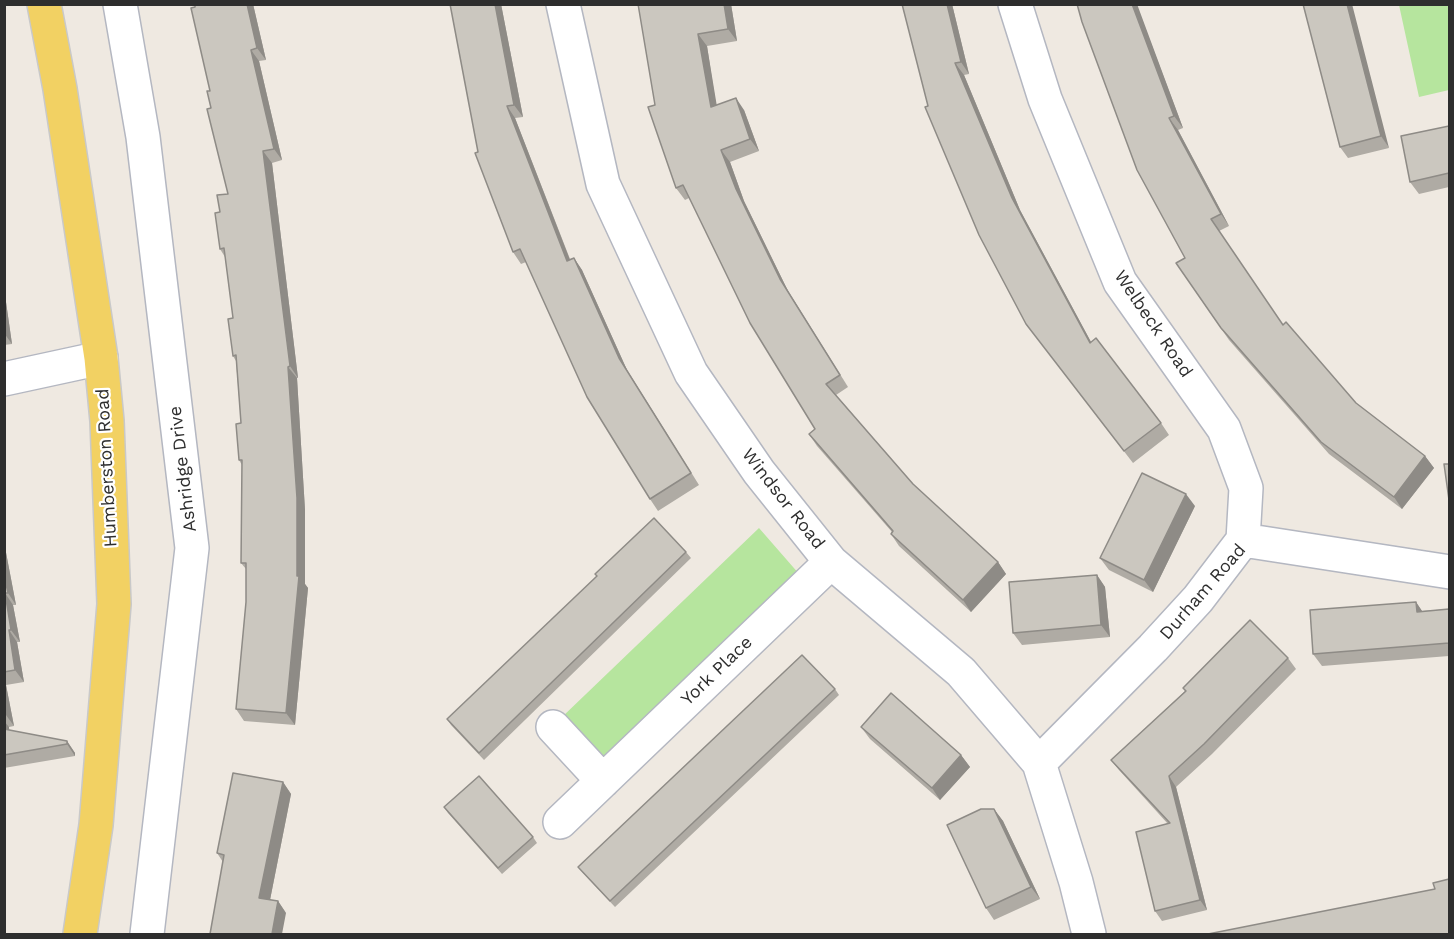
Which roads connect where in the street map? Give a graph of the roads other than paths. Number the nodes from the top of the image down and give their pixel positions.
1 (44, 4) edge
2 (120, 4) edge
3 (563, 4) edge
4 (1015, 4) edge
5 (101, 358) junction
6 (4, 379) edge
7 (1243, 540) junction
8 (831, 562) junction
9 (1449, 572) edge
10 (553, 727) dead end
11 (1039, 763) junction
12 (603, 781) junction
13 (560, 822) dead end
14 (80, 934) edge
15 (147, 934) edge
16 (1089, 934) edge

1 - 5 main road, Humberston Road
2 - 15 street, Ashridge Drive
3 - 8 street, Windsor Road
4 - 7 street, Welbeck Road
5 - 6 street
5 - 14 main road, Humberston Road
7 - 9 street, Durham Road
7 - 11 street, Durham Road
8 - 11 street, Windsor Road
8 - 12 street, York Place
10 - 12 street
11 - 16 street, Windsor Road
12 - 13 street, York Place

